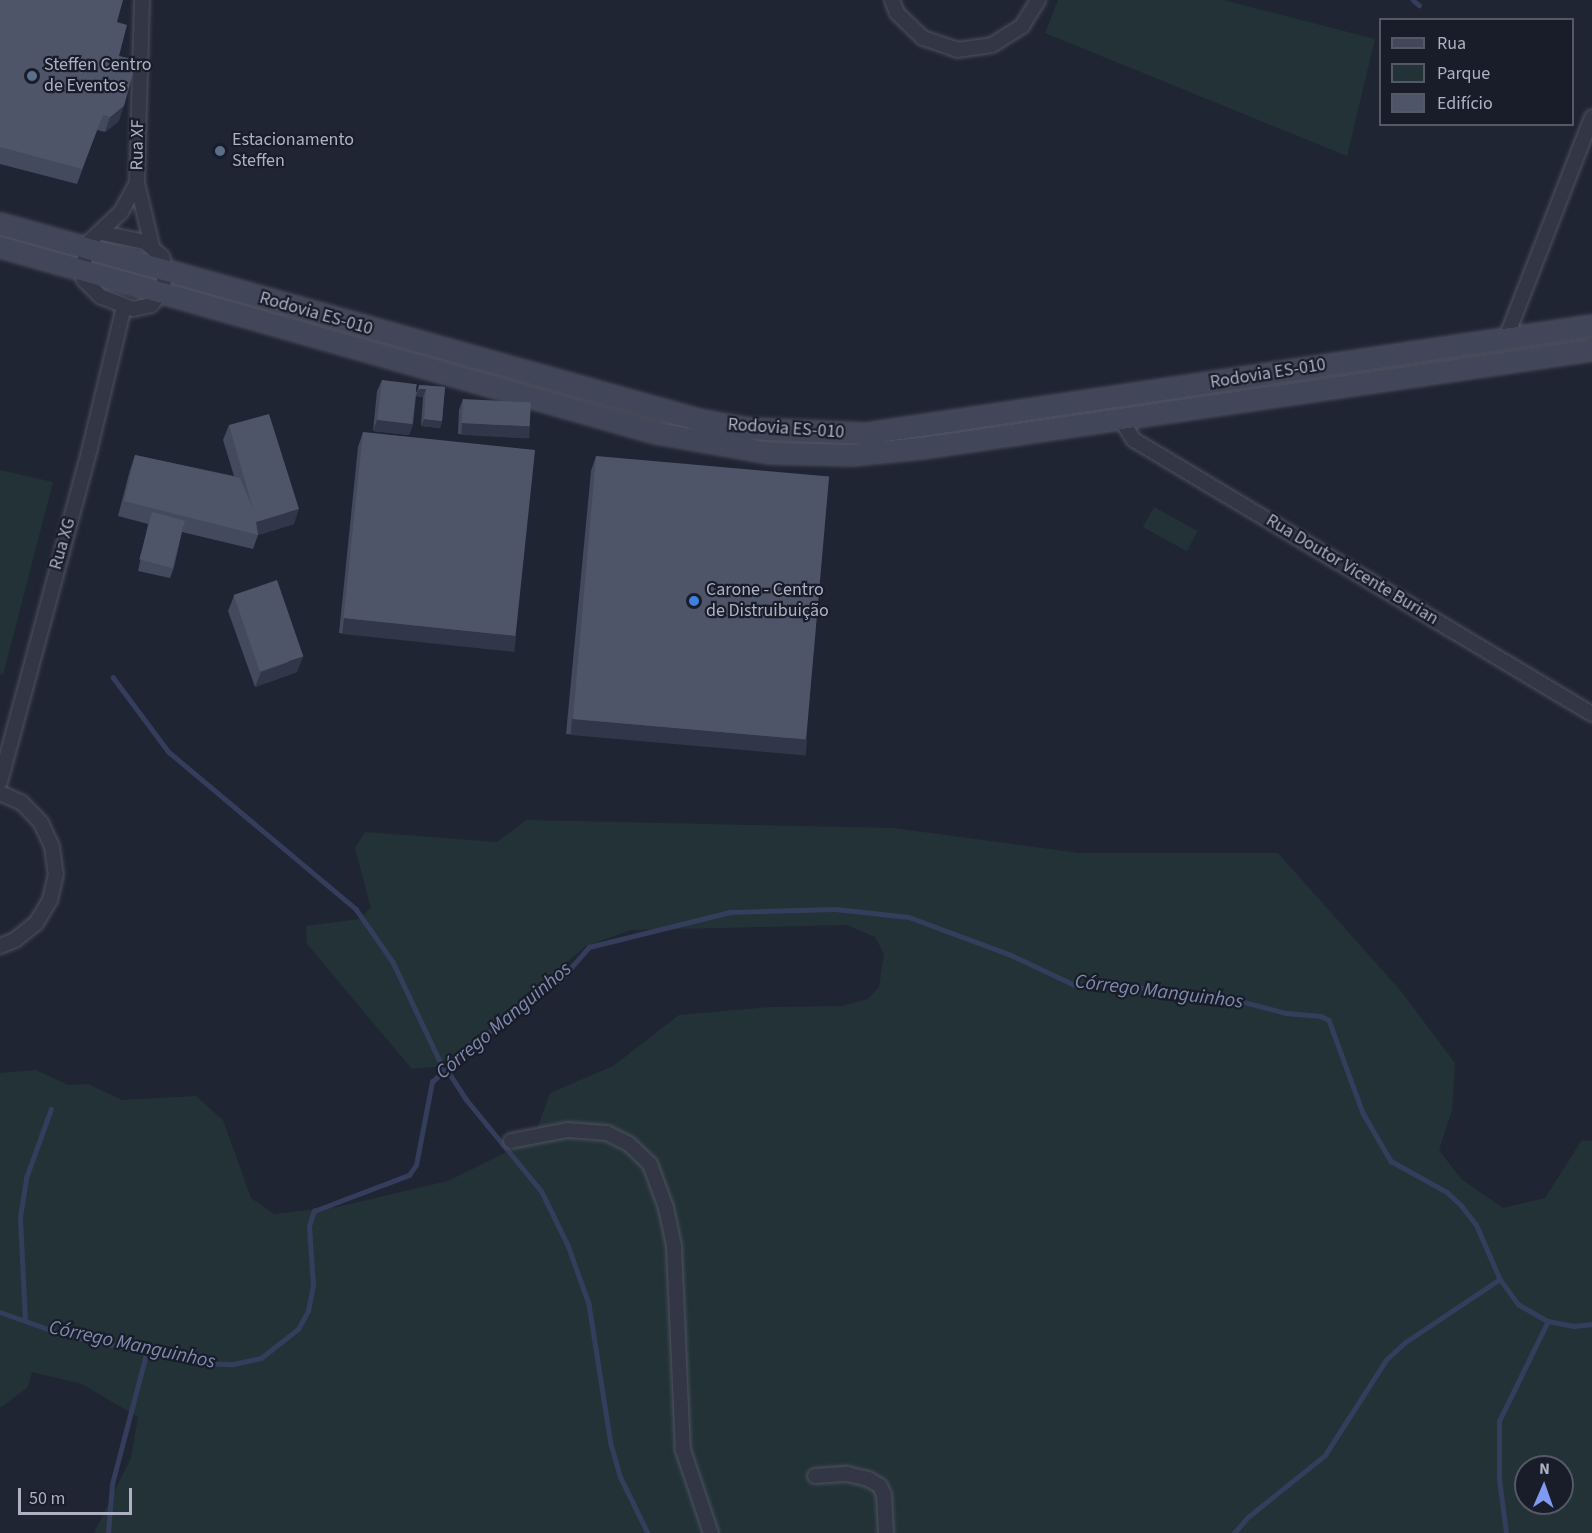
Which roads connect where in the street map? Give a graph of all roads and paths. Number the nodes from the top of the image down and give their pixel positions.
1 (142, 0) edge
2 (892, 0) edge
3 (1038, 0) edge
4 (1592, 117) edge
5 (137, 183) junction
6 (0, 224) edge
7 (102, 234) junction
8 (152, 246) junction
9 (0, 247) edge
10 (86, 250) junction
11 (82, 270) junction
12 (166, 272) junction
13 (161, 293) junction
14 (124, 306) junction
15 (1592, 326) edge
16 (1506, 338) junction
17 (1592, 350) edge
18 (1120, 418) junction
19 (1592, 714) edge
20 (0, 782) edge
21 (0, 793) edge
22 (0, 946) edge
23 (511, 1141) dead end
24 (815, 1476) dead end
25 (711, 1533) edge
26 (886, 1533) edge

1 - 5 street, Rua XF
2 - 3 street
4 - 16 street
5 - 7 street, Rua XF
5 - 8 street, Rua XF
6 - 10 main road, Rodovia ES-010
7 - 8 street
7 - 10 street, Rua XF
8 - 12 street, Rua XF
9 - 11 main road, Rodovia ES-010
10 - 11 street
10 - 12 main road, Rodovia ES-010
11 - 13 main road, Rodovia ES-010
11 - 14 street
12 - 13 street
12 - 16 main road, Rodovia ES-010
13 - 14 street
13 - 18 main road, Rodovia ES-010
14 - 20 street, Rua XG
15 - 16 main road, Rodovia ES-010
17 - 18 main road, Rodovia ES-010
18 - 19 street, Rua Doutor Vicente Burian
21 - 22 street
23 - 25 street
24 - 26 street

